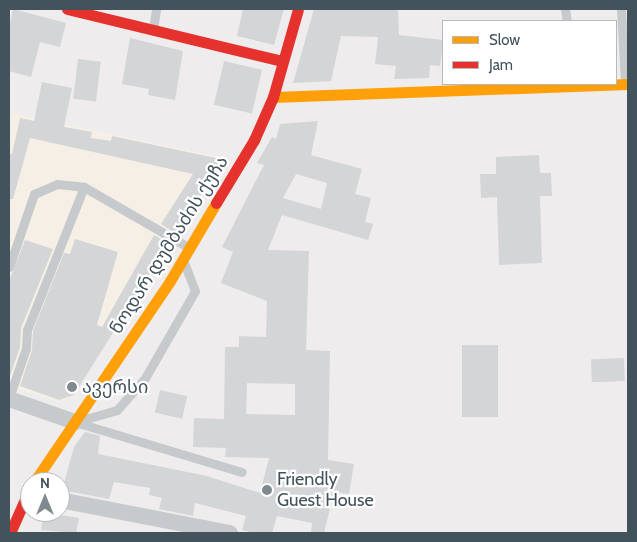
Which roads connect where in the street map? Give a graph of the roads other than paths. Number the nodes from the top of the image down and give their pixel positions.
1 (67, 9) edge
2 (156, 9) edge
3 (298, 9) edge
4 (621, 9) edge
5 (153, 30) junction
6 (282, 61) junction
7 (626, 84) edge
8 (576, 85) edge
9 (273, 97) junction
10 (84, 187) junction
11 (190, 248) junction
12 (183, 260) junction
13 (9, 267) edge
14 (9, 399) edge
15 (75, 422) junction
16 (41, 472) edge
17 (242, 472) dead end
18 (70, 502) edge
19 (20, 511) edge
20 (10, 533) edge
21 (230, 533) edge

1 - 5 main road
2 - 5 lane
3 - 6 main road, ნოდარ დუმბაძის ქუჩა
4 - 7 lane
5 - 6 main road
6 - 9 main road, ნოდარ დუმბაძის ქუჩა
8 - 9 main road
9 - 11 main road, ნოდარ დუმბაძის ქუჩა
10 - 11 lane
10 - 13 lane
10 - 14 lane
11 - 12 main road, ნოდარ დუმბაძის ქუჩა
12 - 15 main road, ნოდარ დუმბაძის ქუჩა
12 - 15 lane
14 - 15 street
15 - 16 main road, ნოდარ დუმბაძის ქუჩა
15 - 17 lane
18 - 21 street
19 - 20 main road, ნოდარ დუმბაძის ქუჩა

